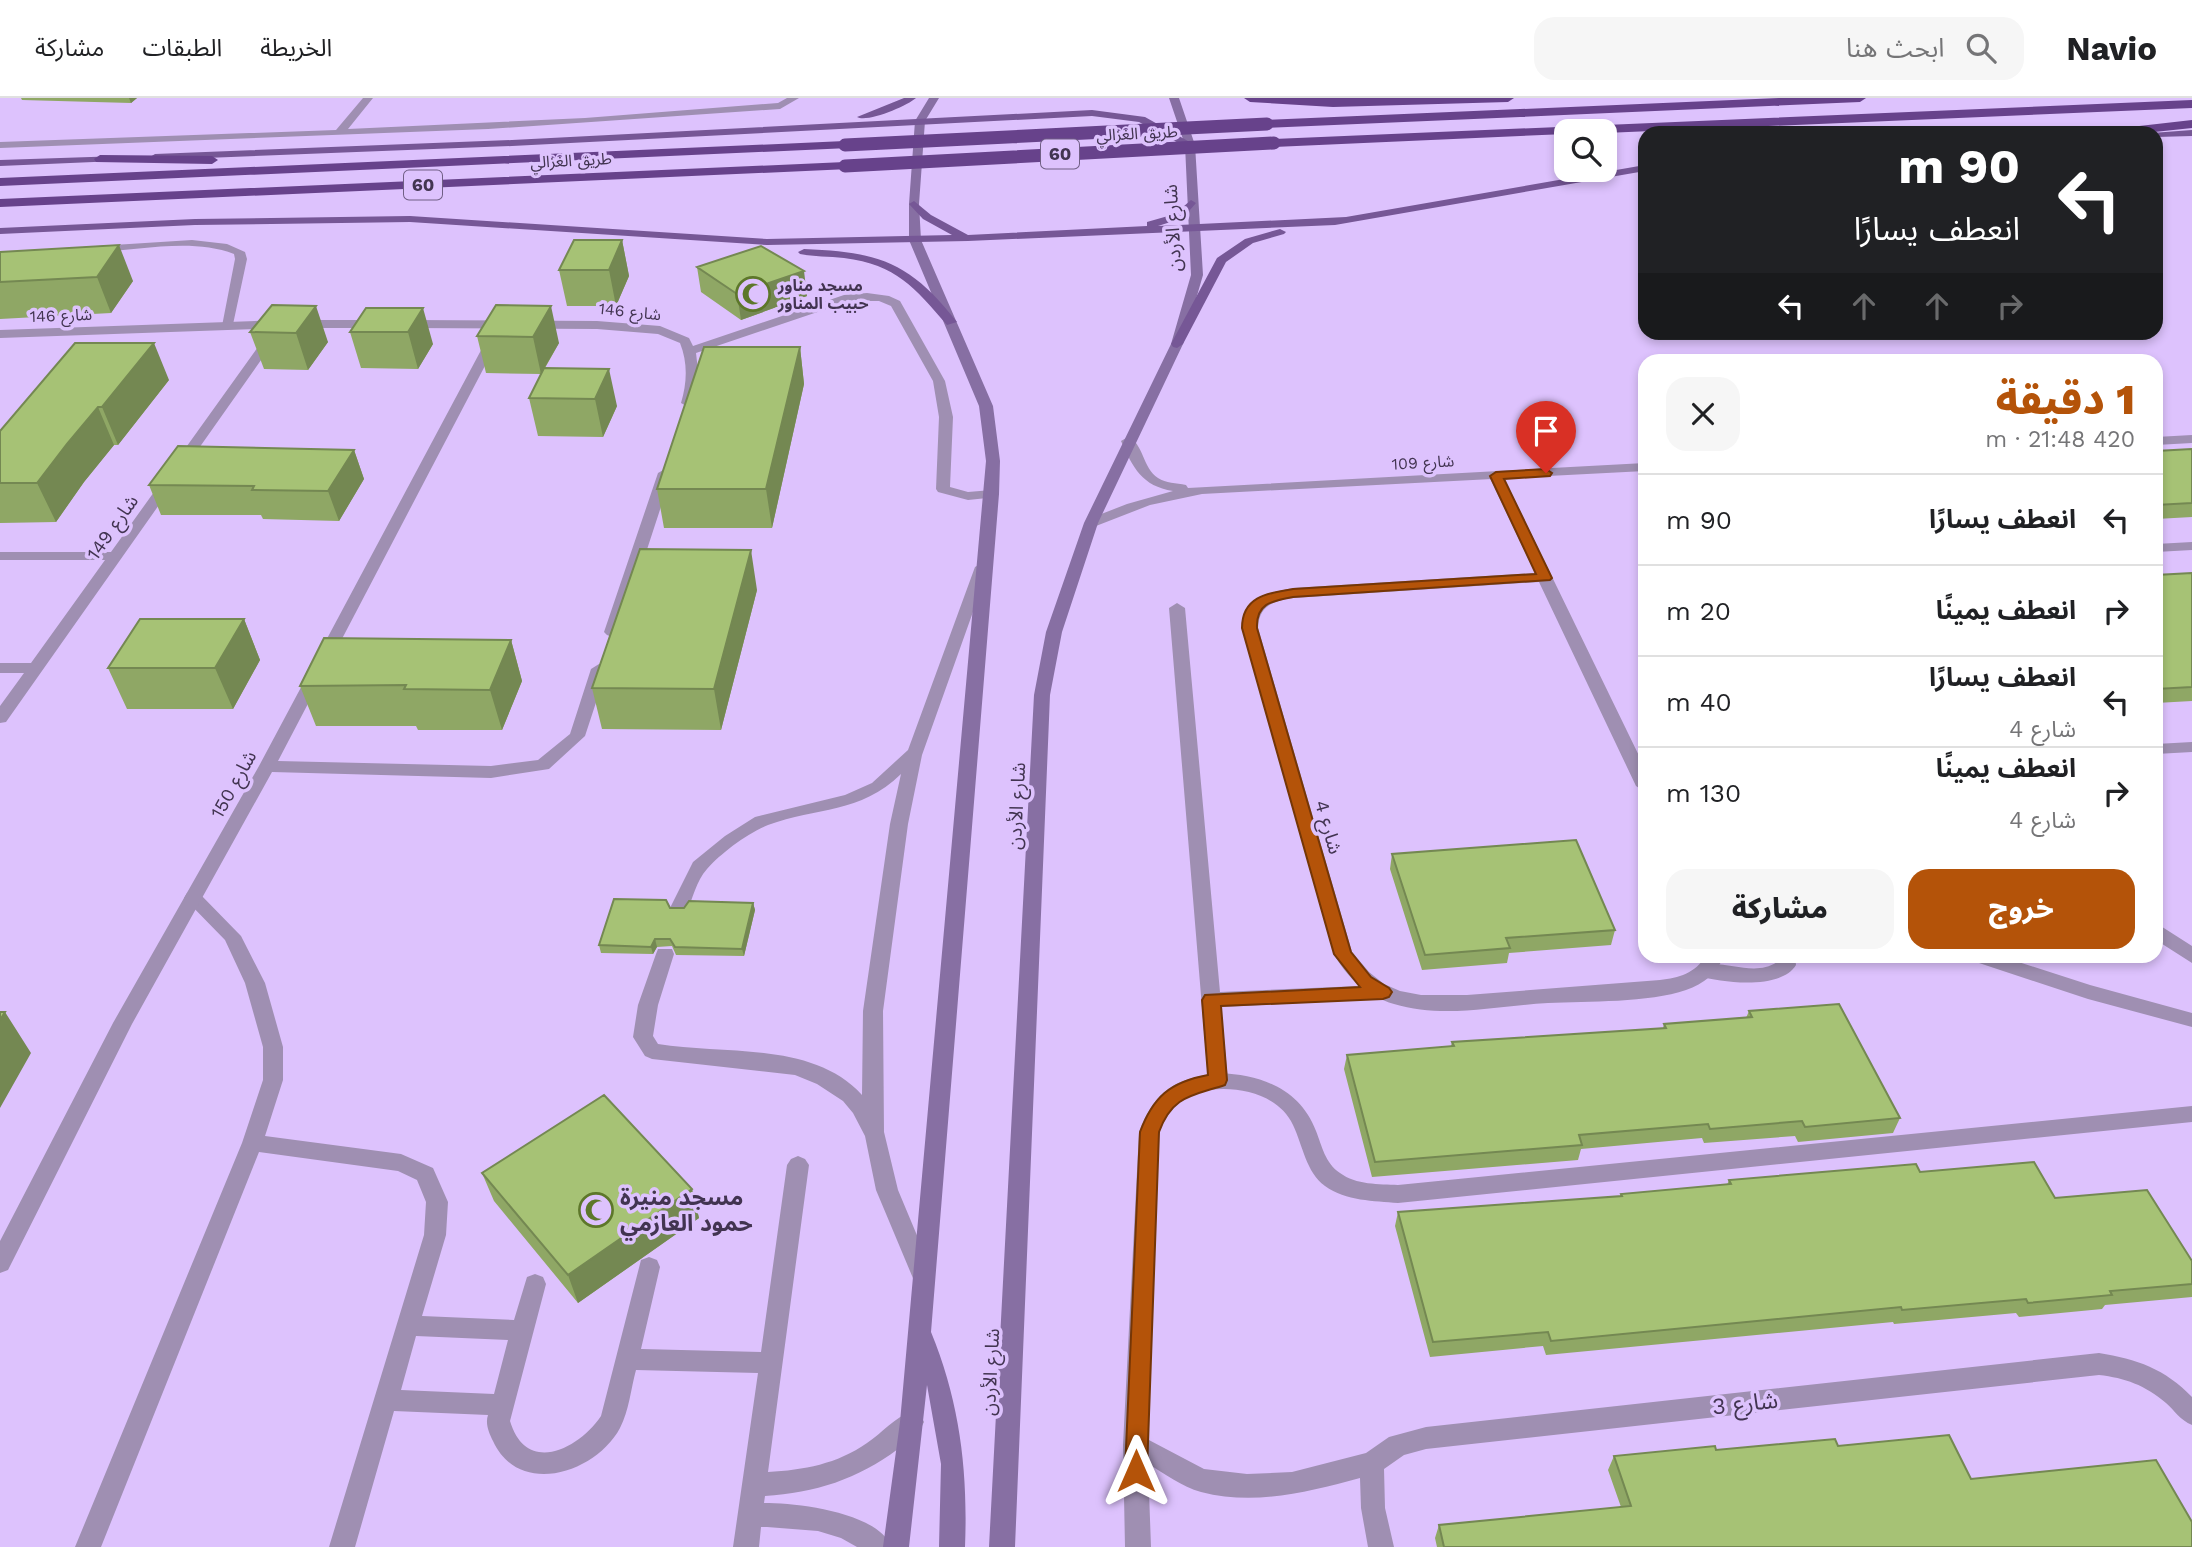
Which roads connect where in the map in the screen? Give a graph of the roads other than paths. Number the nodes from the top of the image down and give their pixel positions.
1 (368, 98) edge
2 (794, 98) edge
3 (911, 98) edge
4 (934, 98) edge
5 (1174, 98) edge
6 (1250, 98) edge
7 (1508, 98) edge
8 (1860, 98) edge
9 (2192, 103) edge
10 (920, 121) junction
11 (2192, 124) edge
12 (1664, 126) edge
13 (1638, 127) edge
14 (2163, 127) edge
15 (785, 129) junction
16 (341, 132) junction
17 (2192, 133) edge
18 (2163, 134) edge
19 (0, 145) edge
20 (1190, 145) junction
21 (665, 153) junction
22 (100, 159) junction
23 (0, 163) edge
24 (1638, 169) edge
25 (0, 182) edge
26 (1191, 203) junction
27 (914, 204) junction
28 (0, 205) edge
29 (1345, 220) junction
30 (1194, 229) junction
31 (0, 231) edge
32 (1079, 234) junction
33 (623, 235) junction
34 (968, 238) junction
35 (915, 240) junction
36 (82, 250) edge
37 (951, 322) junction
38 (281, 324) junction
39 (501, 324) junction
40 (228, 326) junction
41 (0, 334) edge
42 (1177, 344) junction
43 (690, 351) junction
44 (684, 415) edge
45 (2192, 439) edge
46 (2163, 440) edge
47 (1128, 441) junction
48 (672, 453) edge
49 (1638, 467) edge
50 (1496, 476) junction
51 (1202, 490) junction
52 (992, 494) junction
53 (1091, 523) junction
54 (2192, 546) edge
55 (2163, 548) edge
56 (988, 550) junction
57 (0, 556) edge
58 (115, 556) junction
59 (1545, 578) junction
60 (1177, 608) dead end
61 (0, 668) edge
62 (36, 668) junction
63 (0, 718) edge
64 (2192, 747) edge
65 (2163, 749) edge
66 (915, 752) junction
67 (267, 766) junction
68 (1638, 771) edge
69 (193, 898) junction
70 (679, 908) edge
71 (2163, 935) edge
72 (666, 954) dead end
73 (2192, 956) edge
74 (1711, 963) edge
75 (1786, 963) edge
76 (2001, 963) edge
77 (1383, 992) junction
78 (1211, 1000) junction
79 (2192, 1020) edge
80 (1218, 1080) junction
81 (2192, 1114) edge
82 (875, 1135) junction
83 (252, 1143) junction
84 (798, 1166) dead end
85 (0, 1263) edge
86 (649, 1267) dead end
87 (923, 1276) junction
88 (535, 1284) dead end
89 (408, 1326) junction
90 (522, 1330) junction
91 (919, 1330) junction
92 (627, 1359) junction
93 (770, 1363) junction
94 (386, 1400) junction
95 (500, 1405) junction
96 (2192, 1414) edge
97 (912, 1422) junction
98 (1135, 1445) junction
99 (1372, 1462) junction
100 (753, 1485) junction
101 (750, 1515) junction
102 (88, 1547) edge
103 (342, 1547) edge
104 (746, 1547) edge
105 (878, 1547) edge
106 (895, 1547) edge
107 (952, 1547) edge
108 (1003, 1547) edge
109 (1138, 1547) edge
110 (1381, 1547) edge

1 - 16 street
2 - 16 street
3 - 15 main road
4 - 10 main road
5 - 20 main road, شارع الأردن
6 - 7 highway
8 - 21 highway, طريق الغزالي / 60, bridge
9 - 12 highway, طريق الغزالي / 60, bridge
10 - 15 main road
10 - 20 main road
10 - 27 main road
11 - 14 highway
13 - 28 highway, طريق الغزالي / 60, bridge
15 - 22 main road
16 - 19 street
17 - 18 main road
20 - 26 main road, شارع الأردن
21 - 22 highway
21 - 25 highway, طريق الغزالي / 60
22 - 23 main road
24 - 29 main road
26 - 30 main road, شارع الأردن
26 - 32 main road
27 - 34 main road
27 - 35 main road
29 - 30 main road
29 - 42 main road
30 - 32 main road
30 - 42 main road, شارع الأردن
31 - 33 main road
32 - 34 main road
33 - 35 main road
33 - 37 main road
34 - 35 main road
35 - 37 main road
36 - 40 street
37 - 52 main road
38 - 39 street, شارع 146
38 - 40 street, شارع 146
38 - 58 street, شارع 149
39 - 43 street, شارع 146
39 - 67 street, شارع 150
40 - 41 street, شارع 146
42 - 47 main road, شارع الأردن
43 - 44 street
43 - 52 street
45 - 46 street
47 - 51 street, شارع 109
47 - 53 main road, شارع الأردن
48 - 67 street
49 - 50 street, شارع 109
50 - 51 street, شارع 109
50 - 59 street
51 - 53 street, شارع 109
52 - 56 main road
53 - 108 main road, شارع الأردن
54 - 55 street
56 - 66 street
56 - 87 main road
57 - 58 street
58 - 62 street, شارع 149
59 - 68 street
59 - 77 street, شارع 4
60 - 78 street
61 - 62 street
62 - 63 street, شارع 149
64 - 65 street
66 - 70 street
66 - 82 street
67 - 69 street, شارع 150
69 - 83 street
69 - 85 street, شارع 150
71 - 73 street
72 - 82 street
74 - 75 street
74 - 77 street, شارع 4
76 - 79 street
77 - 78 street
78 - 80 street
80 - 81 street
80 - 98 street
82 - 87 street
83 - 89 street
83 - 102 street
84 - 93 street
86 - 92 street
87 - 91 main road
88 - 90 street
89 - 90 street
89 - 94 street
90 - 95 street
91 - 97 main road
91 - 107 main road
92 - 93 street
92 - 95 street
93 - 100 street
94 - 95 street
94 - 103 street
96 - 99 street, شارع 3
97 - 100 street
97 - 106 main road
98 - 99 street, شارع 3
98 - 109 street
99 - 110 street
100 - 101 street
101 - 104 street
101 - 105 street

